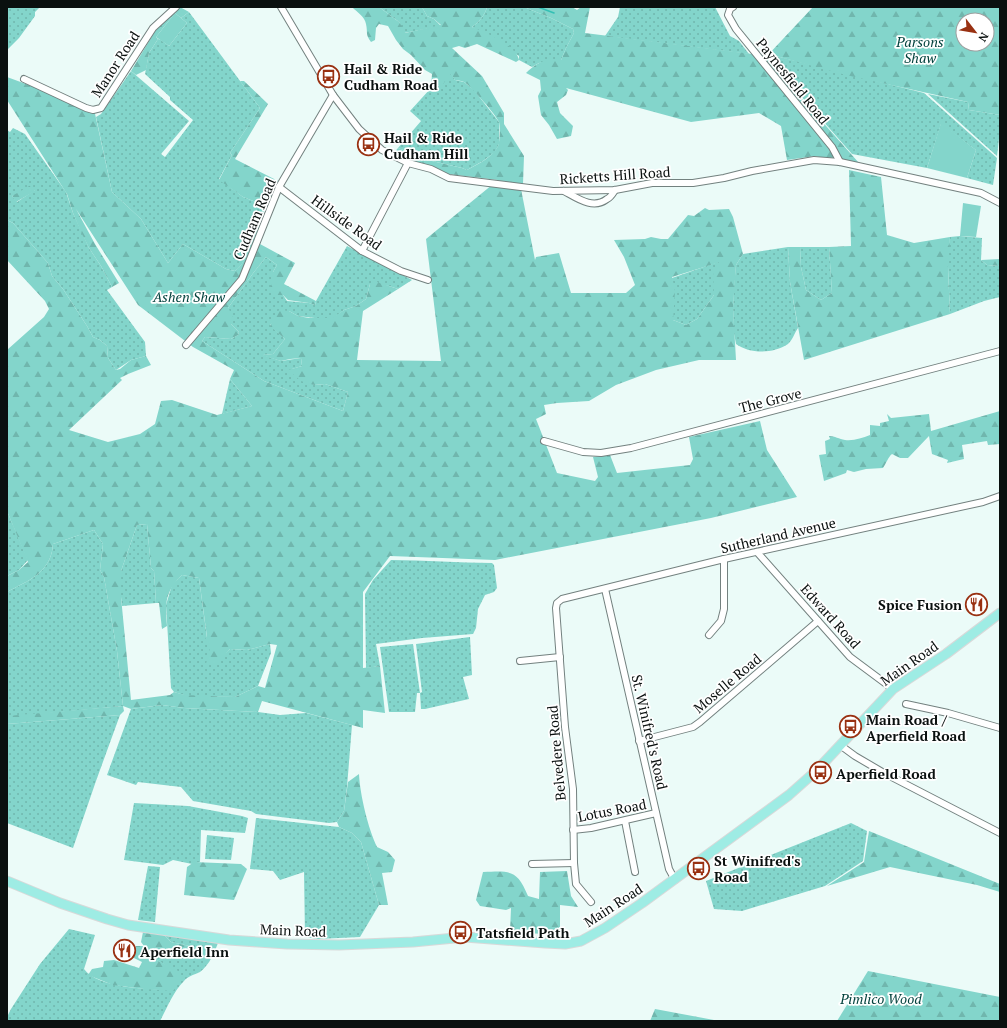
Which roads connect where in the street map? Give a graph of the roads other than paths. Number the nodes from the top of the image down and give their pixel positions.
1 (176, 7) edge
2 (280, 7) edge
3 (733, 7) edge
4 (24, 79) dead end
5 (332, 95) junction
6 (840, 162) junction
7 (408, 163) junction
8 (279, 187) junction
9 (564, 190) junction
10 (615, 190) junction
11 (1000, 203) edge
12 (362, 251) junction
13 (428, 280) dead end
14 (186, 345) dead end
15 (1000, 351) edge
16 (544, 441) dead end
17 (1000, 496) edge
18 (757, 552) junction
19 (724, 559) junction
20 (605, 589) junction
21 (562, 599) joint
22 (1000, 613) edge
23 (818, 621) junction
24 (709, 635) dead end
25 (560, 657) junction
26 (520, 661) dead end
27 (893, 689) junction
28 (906, 704) dead end
29 (1000, 728) edge
30 (640, 741) junction
31 (840, 745) junction
32 (656, 813) junction
33 (625, 821) junction
34 (573, 830) junction
35 (1000, 833) edge
36 (574, 863) junction
37 (532, 864) dead end
38 (635, 872) dead end
39 (675, 880) junction
40 (7, 881) edge
41 (591, 902) dead end

1 - 4 street, Manor Road
2 - 5 street, Ricketts Hill Road
3 - 6 street, Paynesfield Road
5 - 7 street, Ricketts Hill Road
5 - 8 street, Cudham Road
6 - 10 street, Ricketts Hill Road
6 - 11 street, Ricketts Hill Road
7 - 9 street, Ricketts Hill Road
7 - 12 street
8 - 12 street, Hillside Road
8 - 14 street, Cudham Road
9 - 10 street, Ricketts Hill Road
9 - 10 street
12 - 13 street, Hillside Road
15 - 16 street, The Grove
17 - 18 street, Sutherland Avenue
18 - 19 street, Sutherland Avenue
18 - 23 street, Edward Road
19 - 20 street, Sutherland Avenue
19 - 24 street
20 - 21 street, Sutherland Avenue
20 - 30 street, St. Winifred's Road
21 - 25 street, Belvedere Road
22 - 27 main road, Main Road
23 - 27 street, Edward Road
23 - 30 street, Moselle Road
25 - 26 street
25 - 34 street, Belvedere Road
27 - 31 main road, Main Road
28 - 29 street
30 - 32 street, St. Winifred's Road
31 - 35 street
31 - 39 main road, Main Road
32 - 33 street, Lotus Road
32 - 39 street, St. Winifred's Road
33 - 34 street, Lotus Road
33 - 38 street
34 - 36 street, Belvedere Road
36 - 37 street
36 - 41 street, Belvedere Road
39 - 40 main road, Main Road

